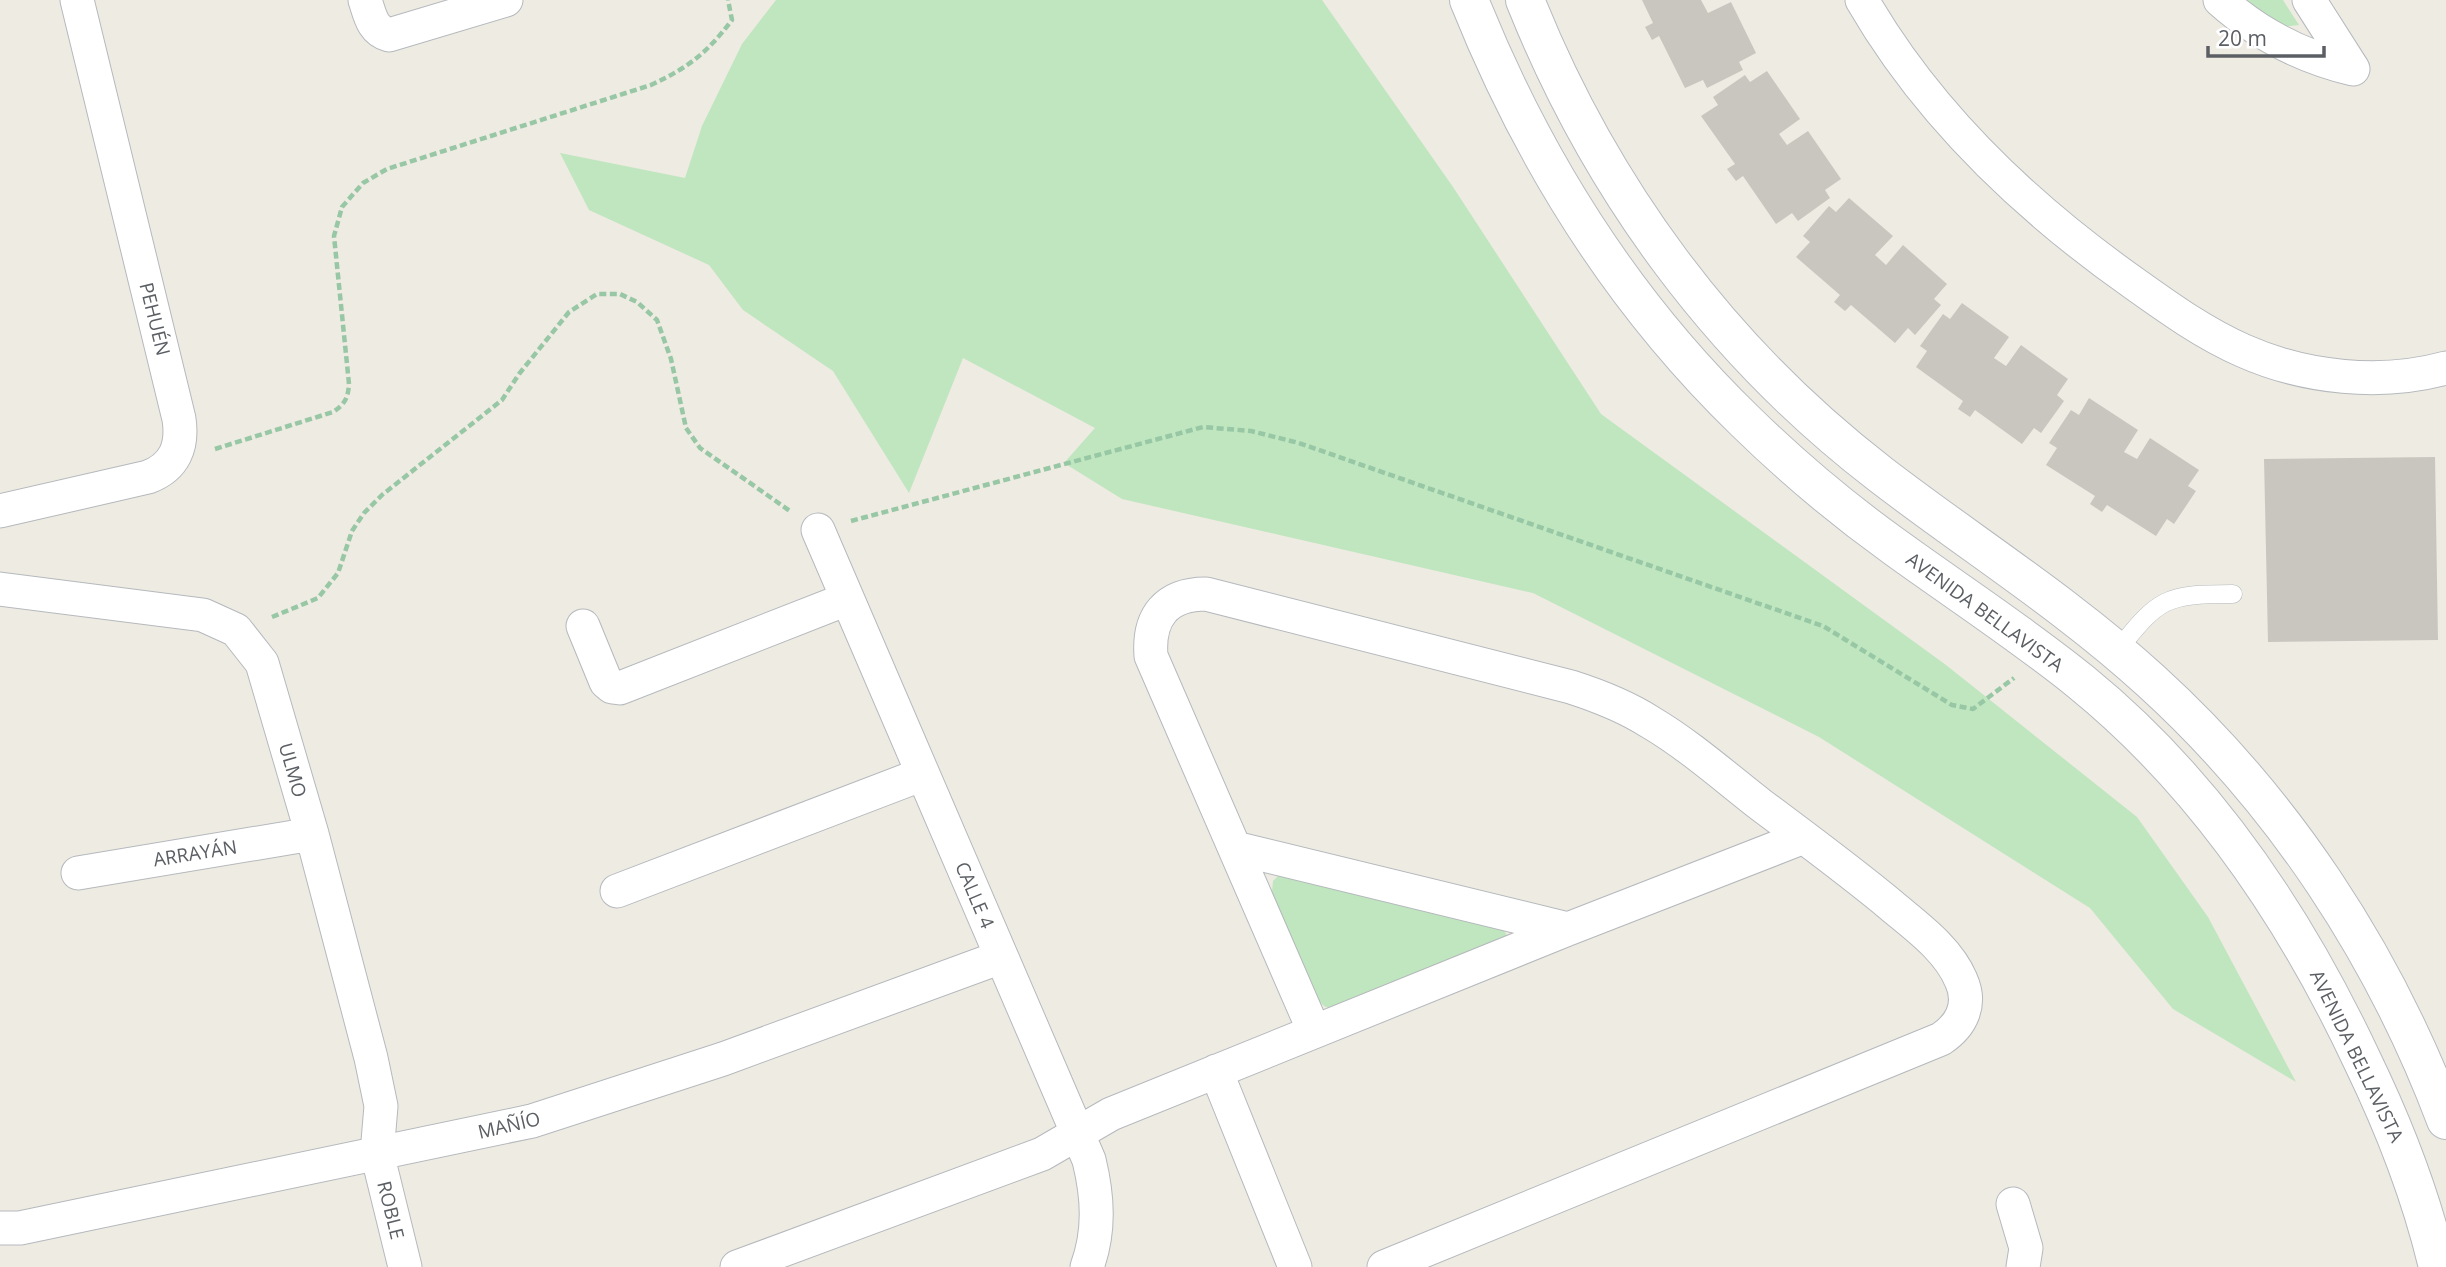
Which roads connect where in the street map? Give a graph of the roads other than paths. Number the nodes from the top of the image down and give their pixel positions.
1 (77, 0) edge
2 (365, 0) edge
3 (506, 0) edge
4 (1469, 0) edge
5 (1525, 0) edge
6 (1862, 0) edge
7 (2220, 0) edge
8 (2309, 0) edge
9 (2446, 368) edge
10 (0, 510) edge
11 (817, 530) road end
12 (0, 589) edge
13 (2233, 594) dead end
14 (847, 599) junction
15 (583, 626) dead end
16 (2117, 651) junction
17 (923, 774) junction
18 (312, 834) junction
19 (1804, 837) junction
20 (1235, 848) junction
21 (78, 873) dead end
22 (617, 891) dead end
23 (1568, 929) junction
24 (1002, 957) junction
25 (1314, 1031) junction
26 (1216, 1071) junction
27 (2446, 1120) edge
28 (1077, 1134) junction
29 (377, 1153) junction
30 (2013, 1204) dead end
31 (0, 1228) edge
32 (405, 1267) edge
33 (737, 1267) edge
34 (1087, 1267) edge
35 (1295, 1267) edge
36 (1384, 1267) edge
37 (2024, 1267) edge
38 (2438, 1267) edge

1 - 10 street, PEHUÉN
2 - 3 street
4 - 38 street, AVENIDA BELLAVISTA
5 - 16 street
6 - 9 street
7 - 8 street
11 - 14 street, CALLE 4
12 - 18 street, ULMO
13 - 16 lane
14 - 15 street
14 - 17 street, CALLE 4
16 - 27 street
17 - 22 street
17 - 24 street, CALLE 4
18 - 21 street, ARRAYÁN
18 - 29 street, ULMO
19 - 20 street
19 - 23 street
19 - 36 street
20 - 23 street
20 - 25 street
23 - 25 street
24 - 28 street, CALLE 4
24 - 29 street, MAÑÍO
25 - 26 street
26 - 28 street
26 - 35 street
28 - 33 street
28 - 34 street, CALLE 4
29 - 31 street, MAÑÍO
29 - 32 street, ROBLE
30 - 37 street

